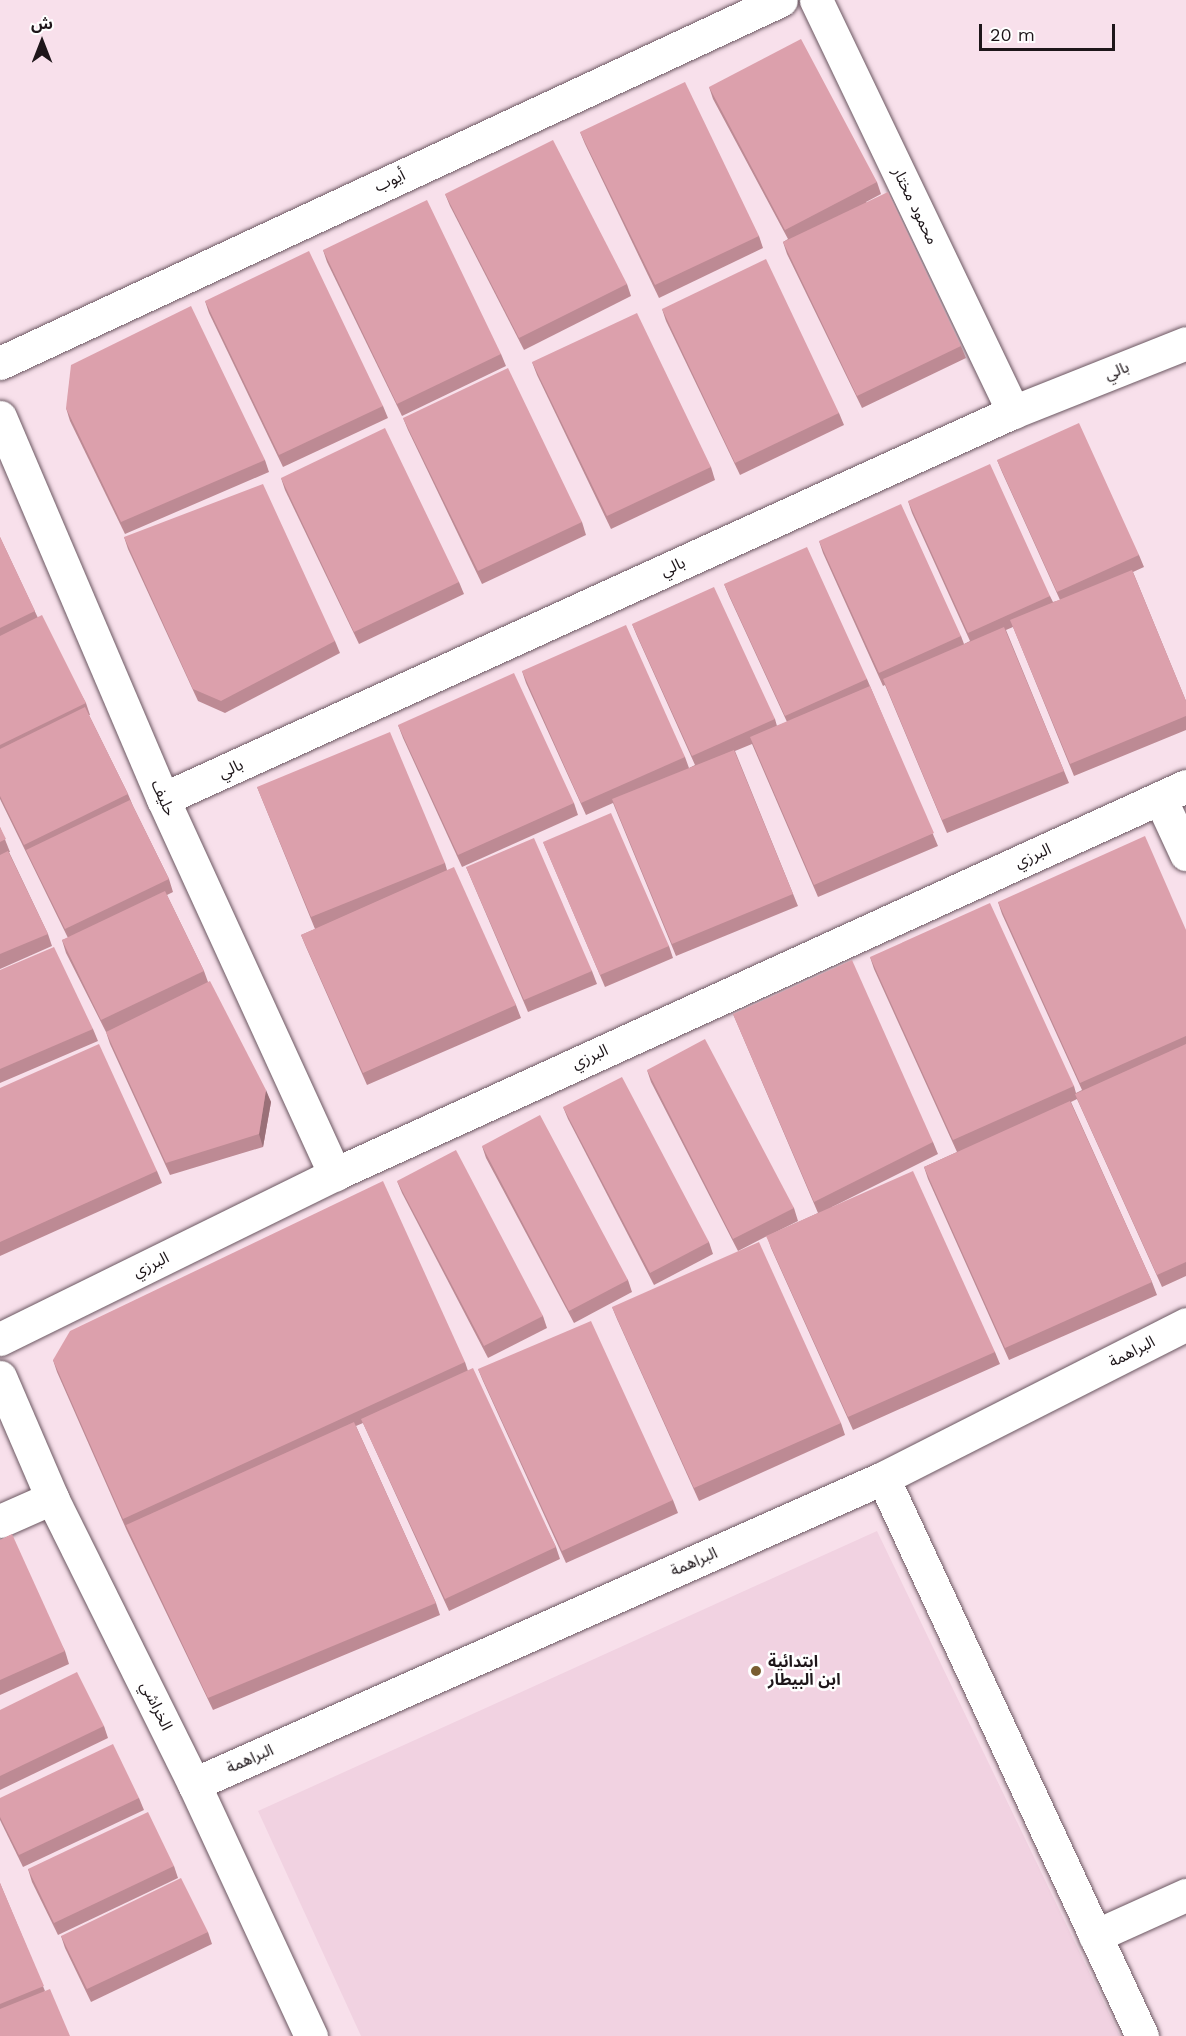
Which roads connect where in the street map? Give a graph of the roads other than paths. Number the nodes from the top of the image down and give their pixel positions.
1 (781, 0) edge
2 (816, 0) edge
3 (1186, 343) edge
4 (0, 363) edge
5 (1013, 412) junction
6 (0, 417) edge
7 (1173, 792) edge
8 (163, 800) junction
9 (1186, 854) edge
10 (335, 1174) junction
11 (1186, 1324) edge
12 (0, 1339) edge
13 (0, 1377) edge
14 (883, 1478) junction
15 (52, 1498) junction
16 (0, 1521) edge
17 (194, 1784) junction
18 (1186, 1895) edge
19 (1095, 1936) junction
20 (311, 2036) edge
21 (1142, 2036) edge

1 - 4 street, أيوب
2 - 5 street, محمود مختار
3 - 5 street, بالي
5 - 8 street, بالي
6 - 8 street, حليف
7 - 9 street
7 - 10 street, البرزي
8 - 10 street, حليف
10 - 12 street, البرزي
11 - 14 street, البراهمة
13 - 15 street, الخراشي
14 - 17 street, البراهمة
14 - 19 street
15 - 16 street
15 - 17 street, الخراشي
17 - 20 street, الخراشي
18 - 19 street
19 - 21 street

